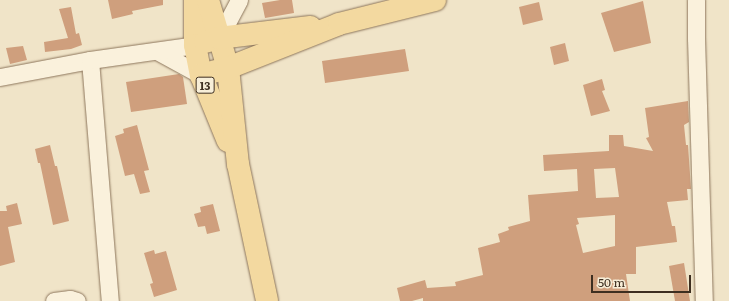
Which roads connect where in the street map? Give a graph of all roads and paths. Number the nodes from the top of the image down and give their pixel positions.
1 (195, 0) edge
2 (208, 0) edge
3 (239, 0) edge
4 (435, 0) edge
5 (696, 0) edge
6 (339, 24) junction
7 (219, 38) junction
8 (195, 44) junction
9 (158, 51) junction
10 (90, 60) junction
11 (228, 68) junction
12 (201, 75) junction
13 (0, 77) edge
14 (238, 164) junction
15 (54, 301) edge
16 (78, 301) edge
17 (110, 301) edge
18 (266, 301) edge
19 (704, 301) edge

1 - 8 main road, 13
2 - 7 main road
3 - 7 street
4 - 6 main road
5 - 19 street
6 - 7 main road
6 - 11 main road
7 - 8 main road
7 - 11 main road, 13
8 - 9 street
8 - 12 main road, 13
9 - 10 street
9 - 12 street
10 - 13 street
10 - 17 street
11 - 12 main road
11 - 14 main road, 13
12 - 14 main road, 13
14 - 18 main road, 13
15 - 16 street

